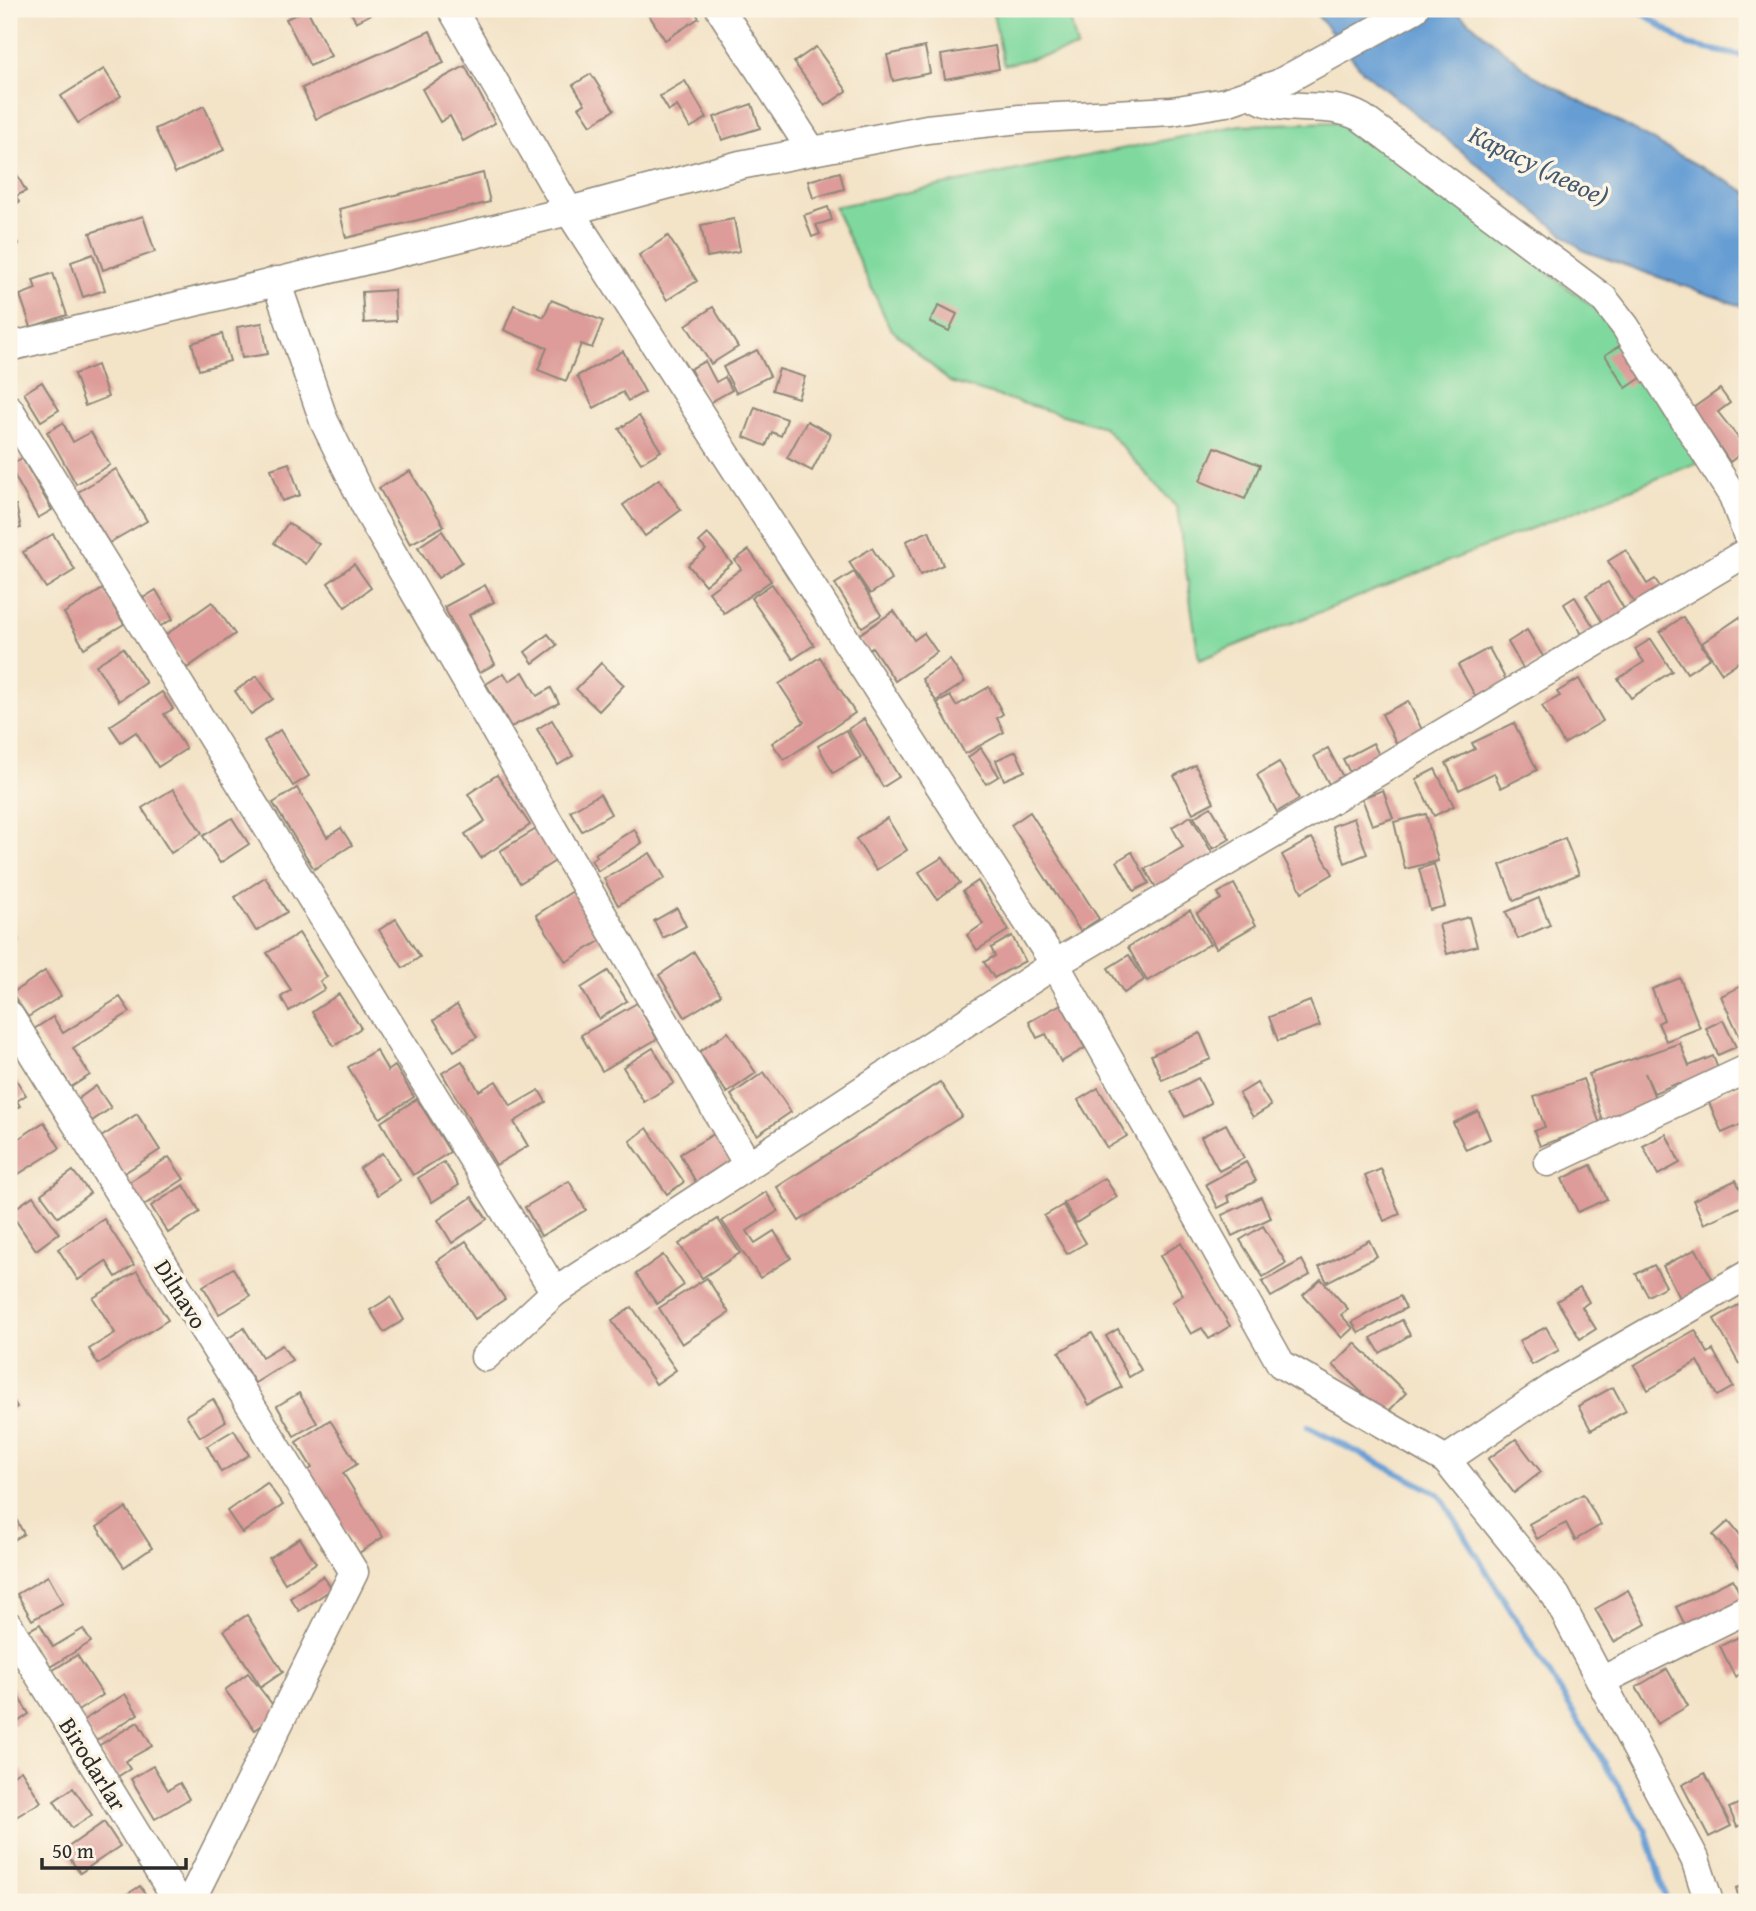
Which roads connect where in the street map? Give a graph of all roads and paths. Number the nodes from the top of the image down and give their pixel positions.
1 (452, 9) edge
2 (720, 9) edge
3 (1414, 9) edge
4 (1252, 94) junction
5 (811, 151) junction
6 (569, 211) junction
7 (276, 281) junction
8 (9, 347) edge
9 (9, 409) edge
10 (1747, 534) edge
11 (1747, 552) edge
12 (1055, 964) junction
13 (9, 1016) edge
14 (1747, 1069) edge
15 (1548, 1162) dead end
16 (748, 1164) junction
17 (1747, 1275) edge
18 (555, 1292) junction
19 (485, 1357) dead end
20 (1446, 1460) junction
21 (1747, 1609) edge
22 (9, 1626) edge
23 (1603, 1680) junction
24 (178, 1902) edge
25 (190, 1902) edge
26 (1709, 1902) edge

1 - 6 street
2 - 5 street
3 - 4 street
4 - 5 street
4 - 10 street
5 - 6 street
6 - 7 street
6 - 12 street
7 - 8 street
7 - 16 street
9 - 18 street
11 - 12 street
12 - 16 street
12 - 20 street
13 - 25 street, Dilnavo
14 - 15 street
16 - 18 street
17 - 20 street
18 - 19 street
20 - 23 street
21 - 23 street
22 - 24 street, Birodarlar
23 - 26 street

